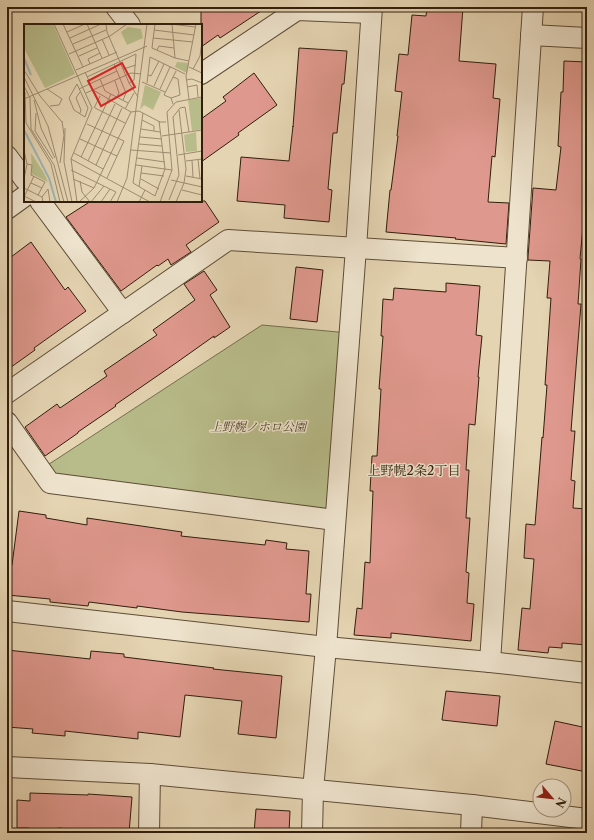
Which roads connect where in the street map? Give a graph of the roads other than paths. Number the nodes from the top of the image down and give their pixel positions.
1 (116, 7) edge
2 (533, 7) edge
3 (372, 10) edge
4 (129, 24) edge
5 (531, 35) junction
6 (587, 38) edge
7 (202, 73) edge
8 (7, 156) edge
9 (24, 179) edge
10 (24, 197) edge
11 (41, 202) edge
12 (7, 209) edge
13 (356, 248) junction
14 (517, 258) junction
15 (123, 312) junction
16 (7, 393) edge
17 (7, 422) edge
18 (335, 520) junction
19 (7, 611) edge
20 (326, 647) junction
21 (490, 662) junction
22 (587, 673) edge
23 (7, 767) edge
24 (150, 774) junction
25 (313, 790) junction
26 (472, 805) junction
27 (587, 819) edge
28 (149, 833) edge
29 (312, 833) edge
30 (471, 833) edge

1 - 4 street
2 - 5 street
3 - 7 street
3 - 13 street
5 - 6 street
5 - 14 street
8 - 9 street
10 - 12 street
11 - 15 street
13 - 14 street
13 - 15 street
13 - 18 street
14 - 21 street
15 - 16 street
17 - 18 street
18 - 20 street
19 - 20 street
20 - 21 street
20 - 25 street
21 - 22 street
23 - 24 street
24 - 25 street
24 - 28 street
25 - 26 street
25 - 29 street
26 - 27 street
26 - 30 street

